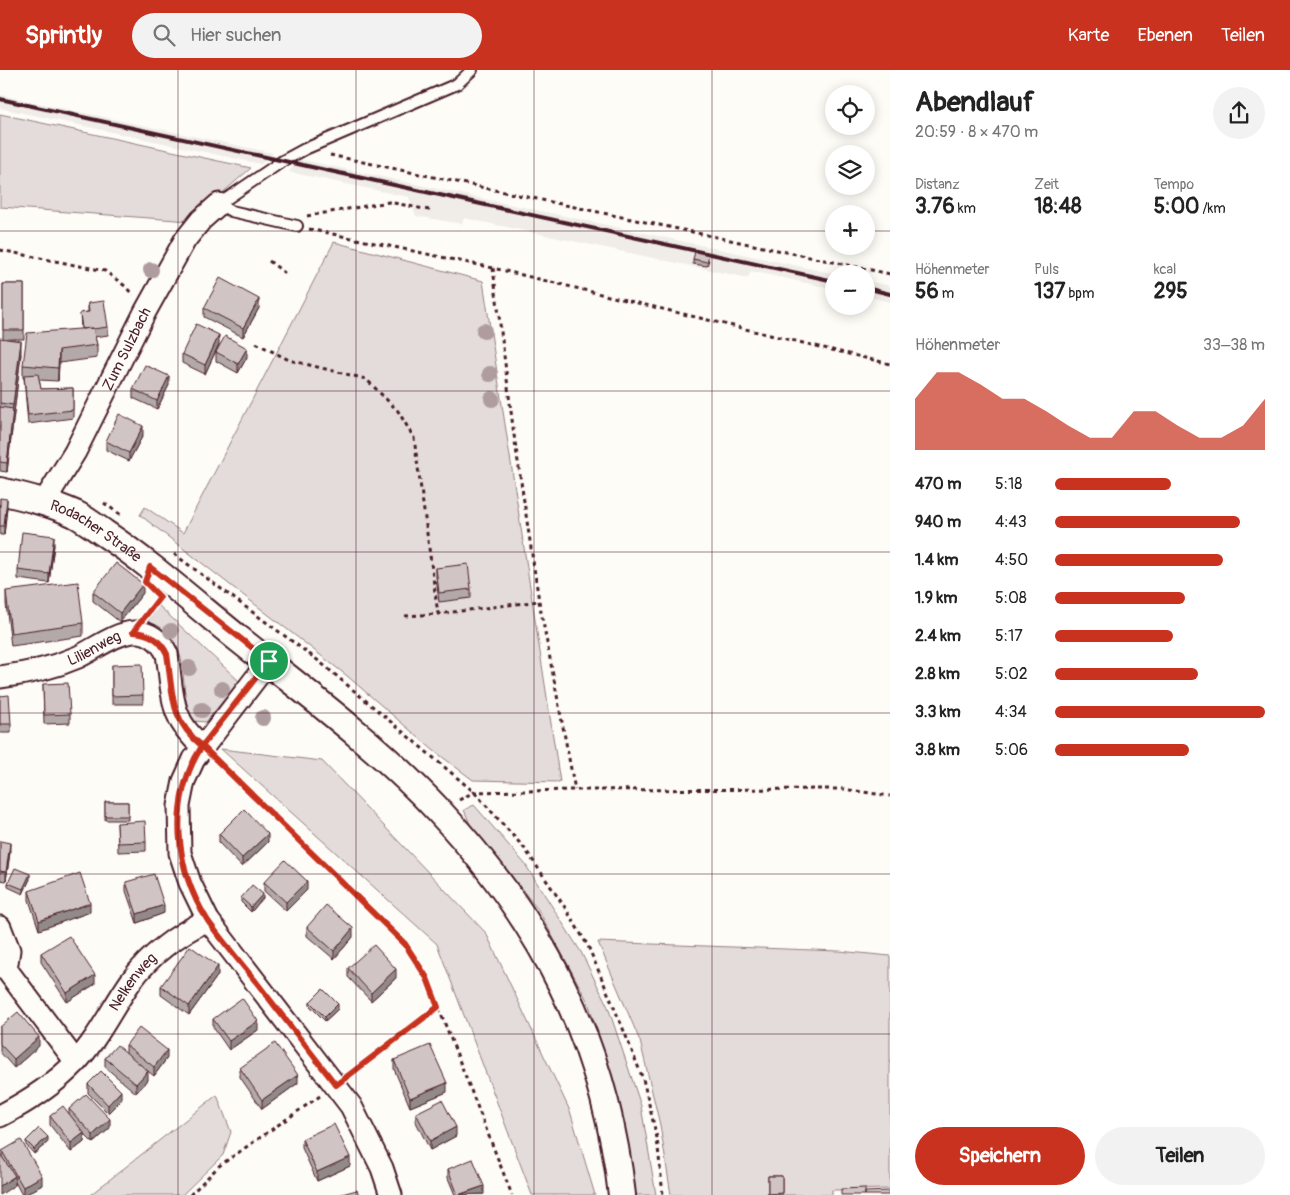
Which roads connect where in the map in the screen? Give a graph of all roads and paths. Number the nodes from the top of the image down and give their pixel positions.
1 (472, 70) edge
2 (305, 149) junction
3 (219, 204) junction
4 (430, 207) dead end
5 (297, 226) junction
6 (0, 250) edge
7 (269, 261) dead end
8 (494, 268) junction
9 (286, 274) dead end
10 (890, 274) edge
11 (145, 312) junction
12 (256, 343) dead end
13 (890, 364) edge
14 (0, 491) edge
15 (101, 501) dead end
16 (44, 502) junction
17 (124, 517) dead end
18 (172, 552) dead end
19 (150, 567) junction
20 (539, 600) junction
21 (438, 614) junction
22 (405, 616) dead end
23 (133, 632) junction
24 (269, 661) junction
25 (0, 677) edge
26 (202, 746) junction
27 (575, 790) junction
28 (474, 792) junction
29 (890, 796) edge
30 (439, 810) junction
31 (208, 920) junction
32 (0, 927) edge
33 (3, 969) edge
34 (438, 1007) junction
35 (76, 1062) junction
36 (336, 1085) junction
37 (0, 1116) edge
38 (190, 1195) edge
39 (391, 1195) edge
40 (512, 1195) edge
41 (622, 1195) edge
42 (663, 1195) edge

1 - 2 lane
2 - 3 lane
2 - 10 path
3 - 5 lane
3 - 11 street, Zum Sulzbach
4 - 5 path
5 - 8 path
6 - 11 path
7 - 9 path
8 - 13 path
8 - 20 path
11 - 16 street, Zum Sulzbach
12 - 21 path
14 - 16 street, Rodacher Straße
15 - 17 path
16 - 19 street, Rodacher Straße
18 - 28 path
19 - 23 path
19 - 24 street, Rodacher Straße
20 - 21 path
20 - 27 path
21 - 22 path
23 - 25 street, Lilienweg
23 - 26 street, Lilienweg
24 - 26 street
24 - 30 street, Rodacher Straße
26 - 31 street
26 - 34 path
27 - 28 path
27 - 29 path
28 - 30 path
28 - 42 path
30 - 41 street, Rodacher Straße
31 - 35 street, Nelkenweg
31 - 36 street
32 - 33 street
33 - 35 street
34 - 36 path
34 - 40 path
35 - 37 street, Nelkenweg
36 - 38 path
36 - 39 street

